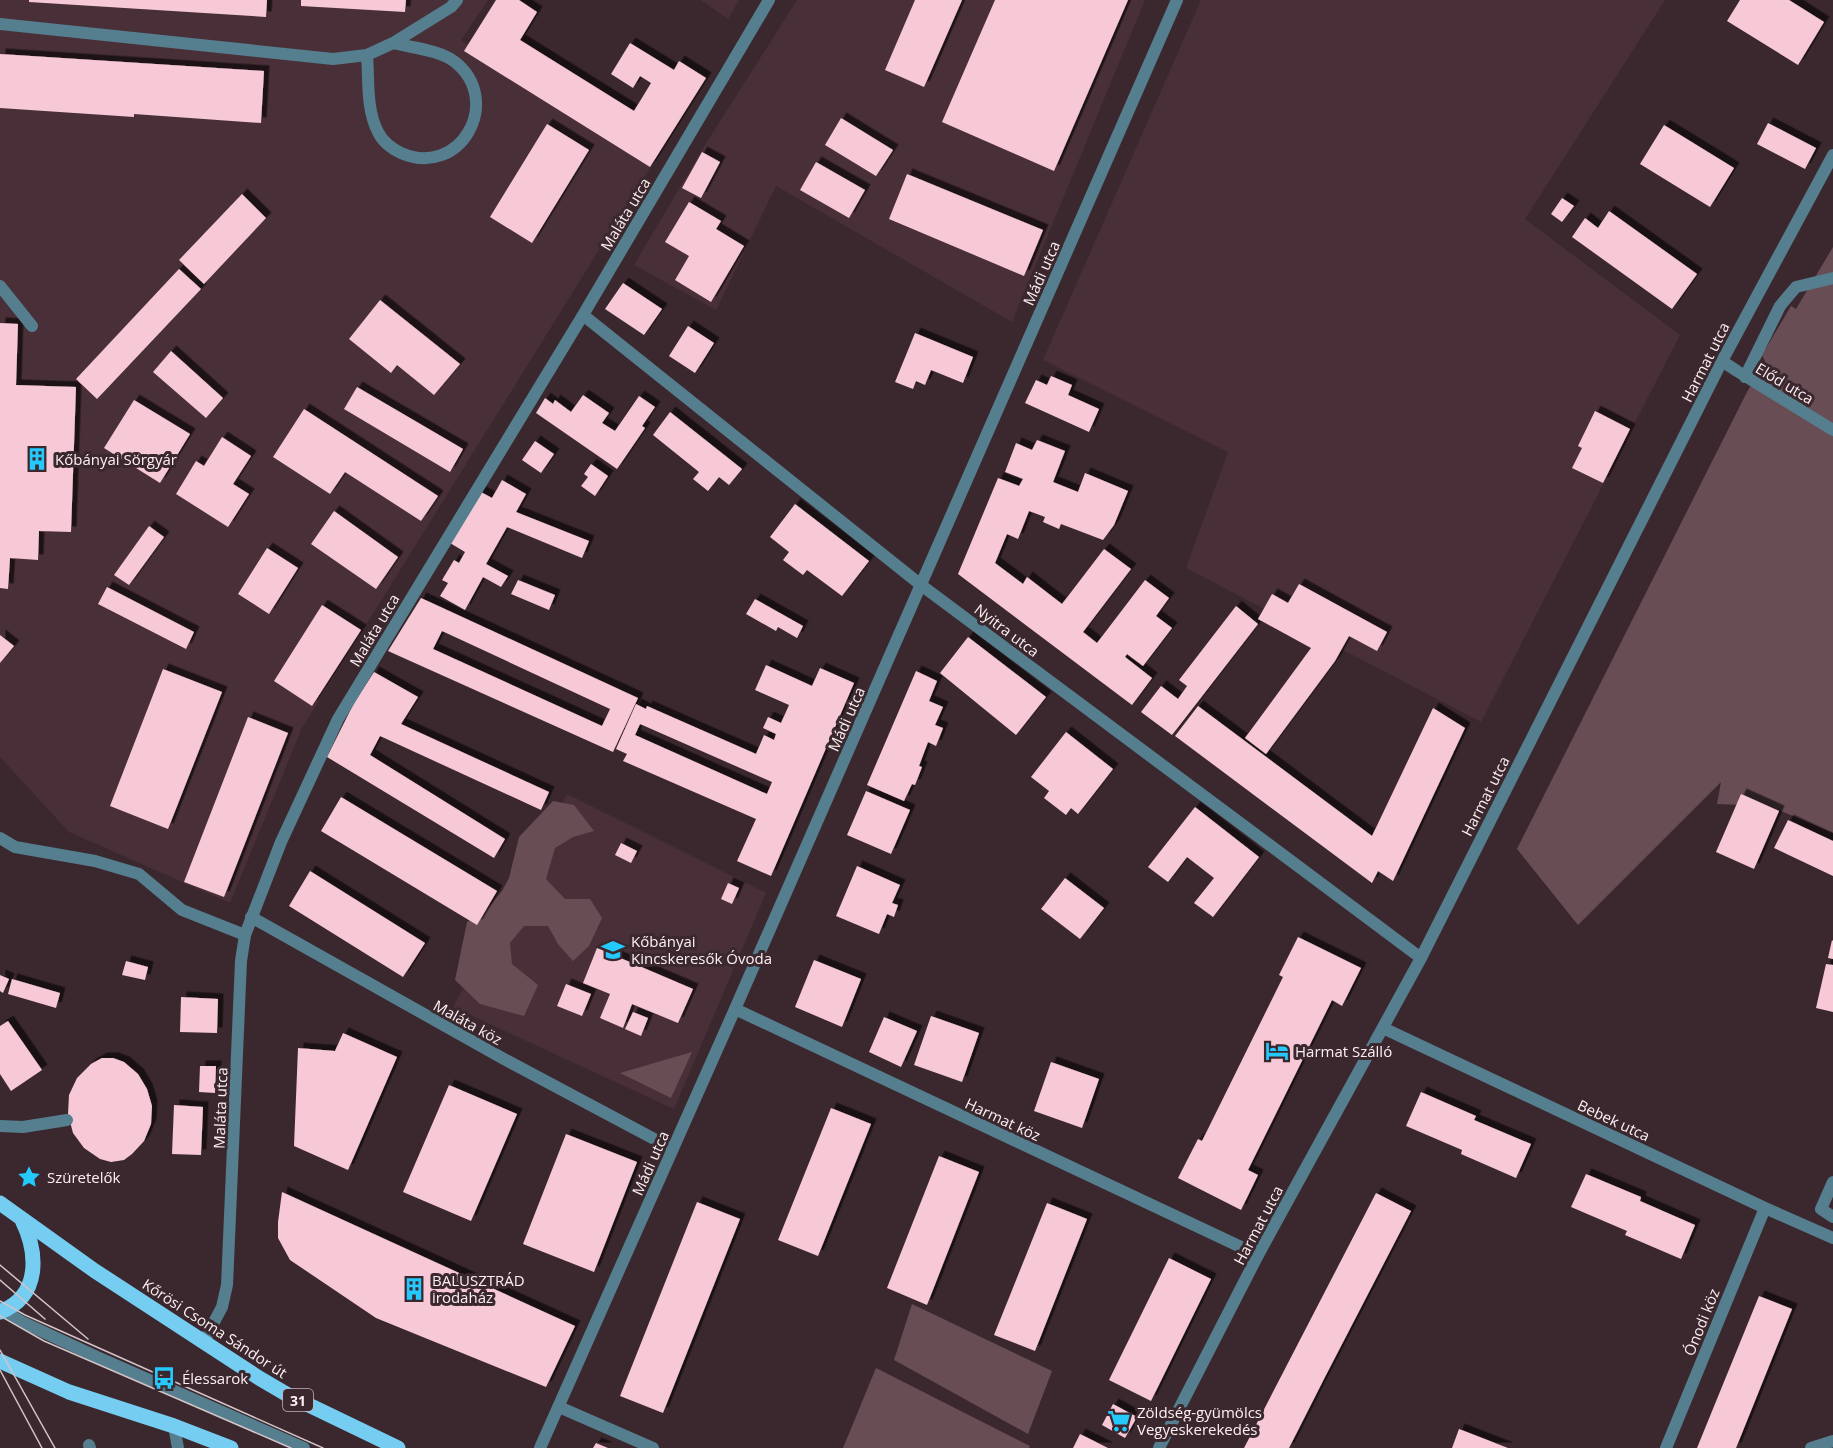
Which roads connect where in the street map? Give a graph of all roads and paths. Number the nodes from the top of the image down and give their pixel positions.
1 (457, 0) edge
2 (769, 0) edge
3 (1177, 0) edge
4 (0, 24) edge
5 (393, 43) junction
6 (367, 55) junction
7 (1833, 155) edge
8 (1833, 278) edge
9 (0, 286) edge
10 (583, 315) junction
11 (32, 326) dead end
12 (1722, 361) junction
13 (1745, 377) junction
14 (1833, 430) edge
15 (921, 585) junction
16 (0, 838) edge
17 (251, 917) junction
18 (245, 935) junction
19 (1421, 958) junction
20 (735, 1009) junction
21 (1383, 1028) junction
22 (67, 1120) dead end
23 (0, 1126) edge
24 (673, 1149) junction
25 (1833, 1182) edge
26 (0, 1203) edge
27 (1765, 1208) junction
28 (1833, 1217) edge
29 (22, 1220) junction
30 (1833, 1238) edge
31 (1258, 1255) junction
32 (1, 1310) edge
33 (203, 1343) junction
34 (0, 1361) edge
35 (559, 1407) junction
36 (174, 1426) junction
37 (1833, 1441) edge
38 (178, 1448) edge
39 (231, 1448) edge
40 (304, 1448) edge
41 (398, 1448) edge
42 (540, 1448) edge
43 (653, 1448) edge
44 (1159, 1448) edge
45 (1666, 1448) edge
46 (1811, 1448) edge

1 - 5 street
2 - 10 street, Maláta utca
3 - 15 street, Mádi utca
4 - 6 street
5 - 6 street
5 - 6 street
7 - 12 street, Harmat utca
8 - 13 street
9 - 11 street
10 - 15 street, Nyitra utca
10 - 17 street, Maláta utca
12 - 13 street, Előd utca
12 - 19 street, Harmat utca
13 - 14 street, Előd utca
15 - 19 street, Nyitra utca
15 - 20 street, Mádi utca
16 - 18 street
17 - 18 street, Maláta utca
17 - 24 street, Maláta köz
18 - 33 street, Maláta utca
19 - 21 street, Harmat utca
20 - 24 street, Mádi utca
20 - 31 street, Harmat köz
21 - 27 street, Bebek utca
21 - 31 street, Harmat utca
22 - 23 street
24 - 35 street, Mádi utca
25 - 28 street
26 - 29 main road, 31
27 - 30 street, Bebek utca
27 - 45 street, Ónodi köz
29 - 32 main road
29 - 33 main road, Kőrösi Csoma Sándor út / 31
31 - 44 street, Harmat utca
32 - 40 street
33 - 41 main road, Kőrösi Csoma Sándor út / 31
34 - 36 main road
35 - 42 street, Mádi utca
35 - 43 street
36 - 38 street
36 - 39 main road
37 - 46 street

